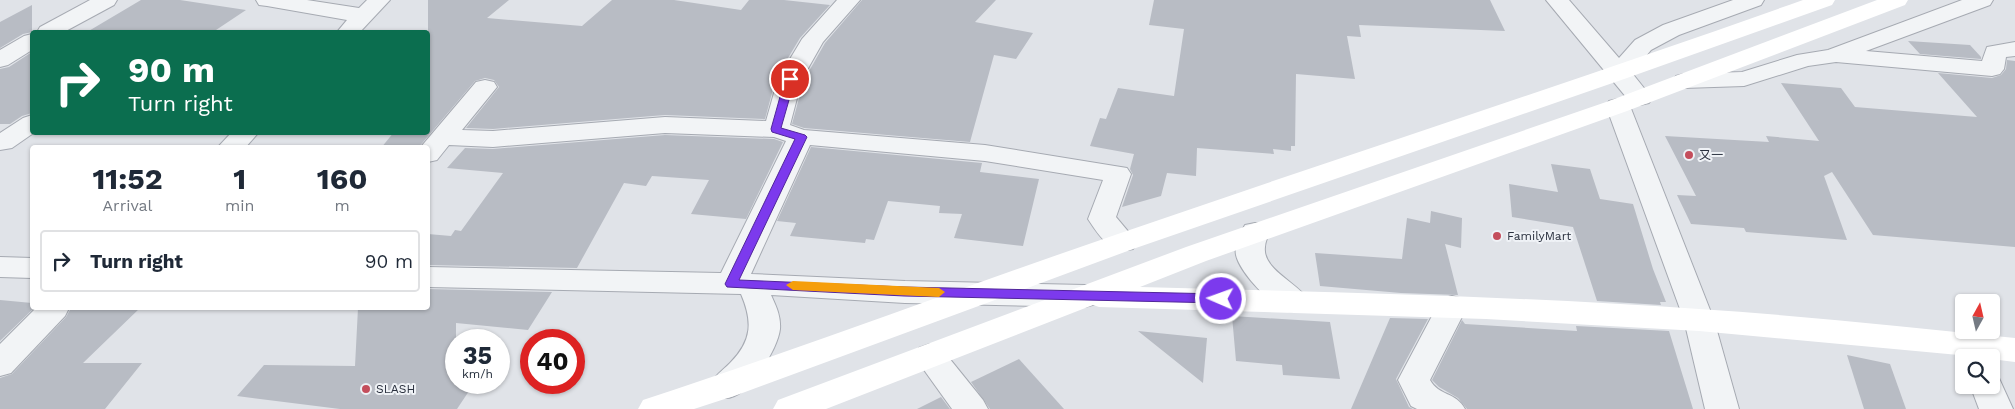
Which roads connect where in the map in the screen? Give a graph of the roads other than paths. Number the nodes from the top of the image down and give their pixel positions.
1 (106, 0) edge
2 (267, 0) edge
3 (848, 0) edge
4 (1558, 0) edge
5 (1753, 0) edge
6 (1824, 0) edge
7 (1897, 0) edge
8 (1982, 0) edge
9 (372, 8) edge
10 (52, 30) edge
11 (350, 30) edge
12 (30, 43) edge
13 (2015, 49) edge
14 (1832, 56) junction
15 (0, 60) edge
16 (1620, 73) junction
17 (1684, 81) junction
18 (485, 87) dead end
19 (1629, 102) junction
20 (30, 124) edge
21 (788, 133) junction
22 (244, 135) edge
23 (0, 142) edge
24 (233, 145) edge
25 (435, 145) edge
26 (1255, 232) junction
27 (1123, 242) junction
28 (0, 267) edge
29 (30, 268) edge
30 (430, 278) edge
31 (741, 284) junction
32 (984, 293) junction
33 (1085, 296) junction
34 (1294, 301) junction
35 (1452, 307) junction
36 (52, 310) edge
37 (1699, 320) junction
38 (1959, 349) edge
39 (2000, 350) edge
40 (2015, 350) edge
41 (930, 356) junction
42 (0, 364) edge
43 (725, 386) junction
44 (1990, 394) edge
45 (655, 409) edge
46 (790, 409) edge
47 (971, 409) edge
48 (1448, 409) edge
49 (1722, 409) edge
50 (1996, 409) edge

1 - 10 street
2 - 9 street
3 - 21 street
4 - 16 street
5 - 16 street
6 - 16 street
7 - 17 street
8 - 14 street
9 - 11 street
12 - 15 street
13 - 14 street
14 - 17 street
16 - 19 street
16 - 27 street
17 - 19 street
18 - 25 street
19 - 26 street
19 - 37 street
20 - 23 street
21 - 25 street
21 - 27 street
21 - 31 street
22 - 24 street
26 - 33 street
26 - 34 street
27 - 32 street
28 - 29 street
30 - 31 street
31 - 32 street
31 - 43 street
32 - 33 street
32 - 43 street
33 - 34 street
33 - 41 street
34 - 35 street
35 - 37 street
35 - 48 street
36 - 42 street
37 - 38 street
37 - 49 street
39 - 40 street
41 - 46 street
41 - 47 street
43 - 45 street
44 - 50 street

